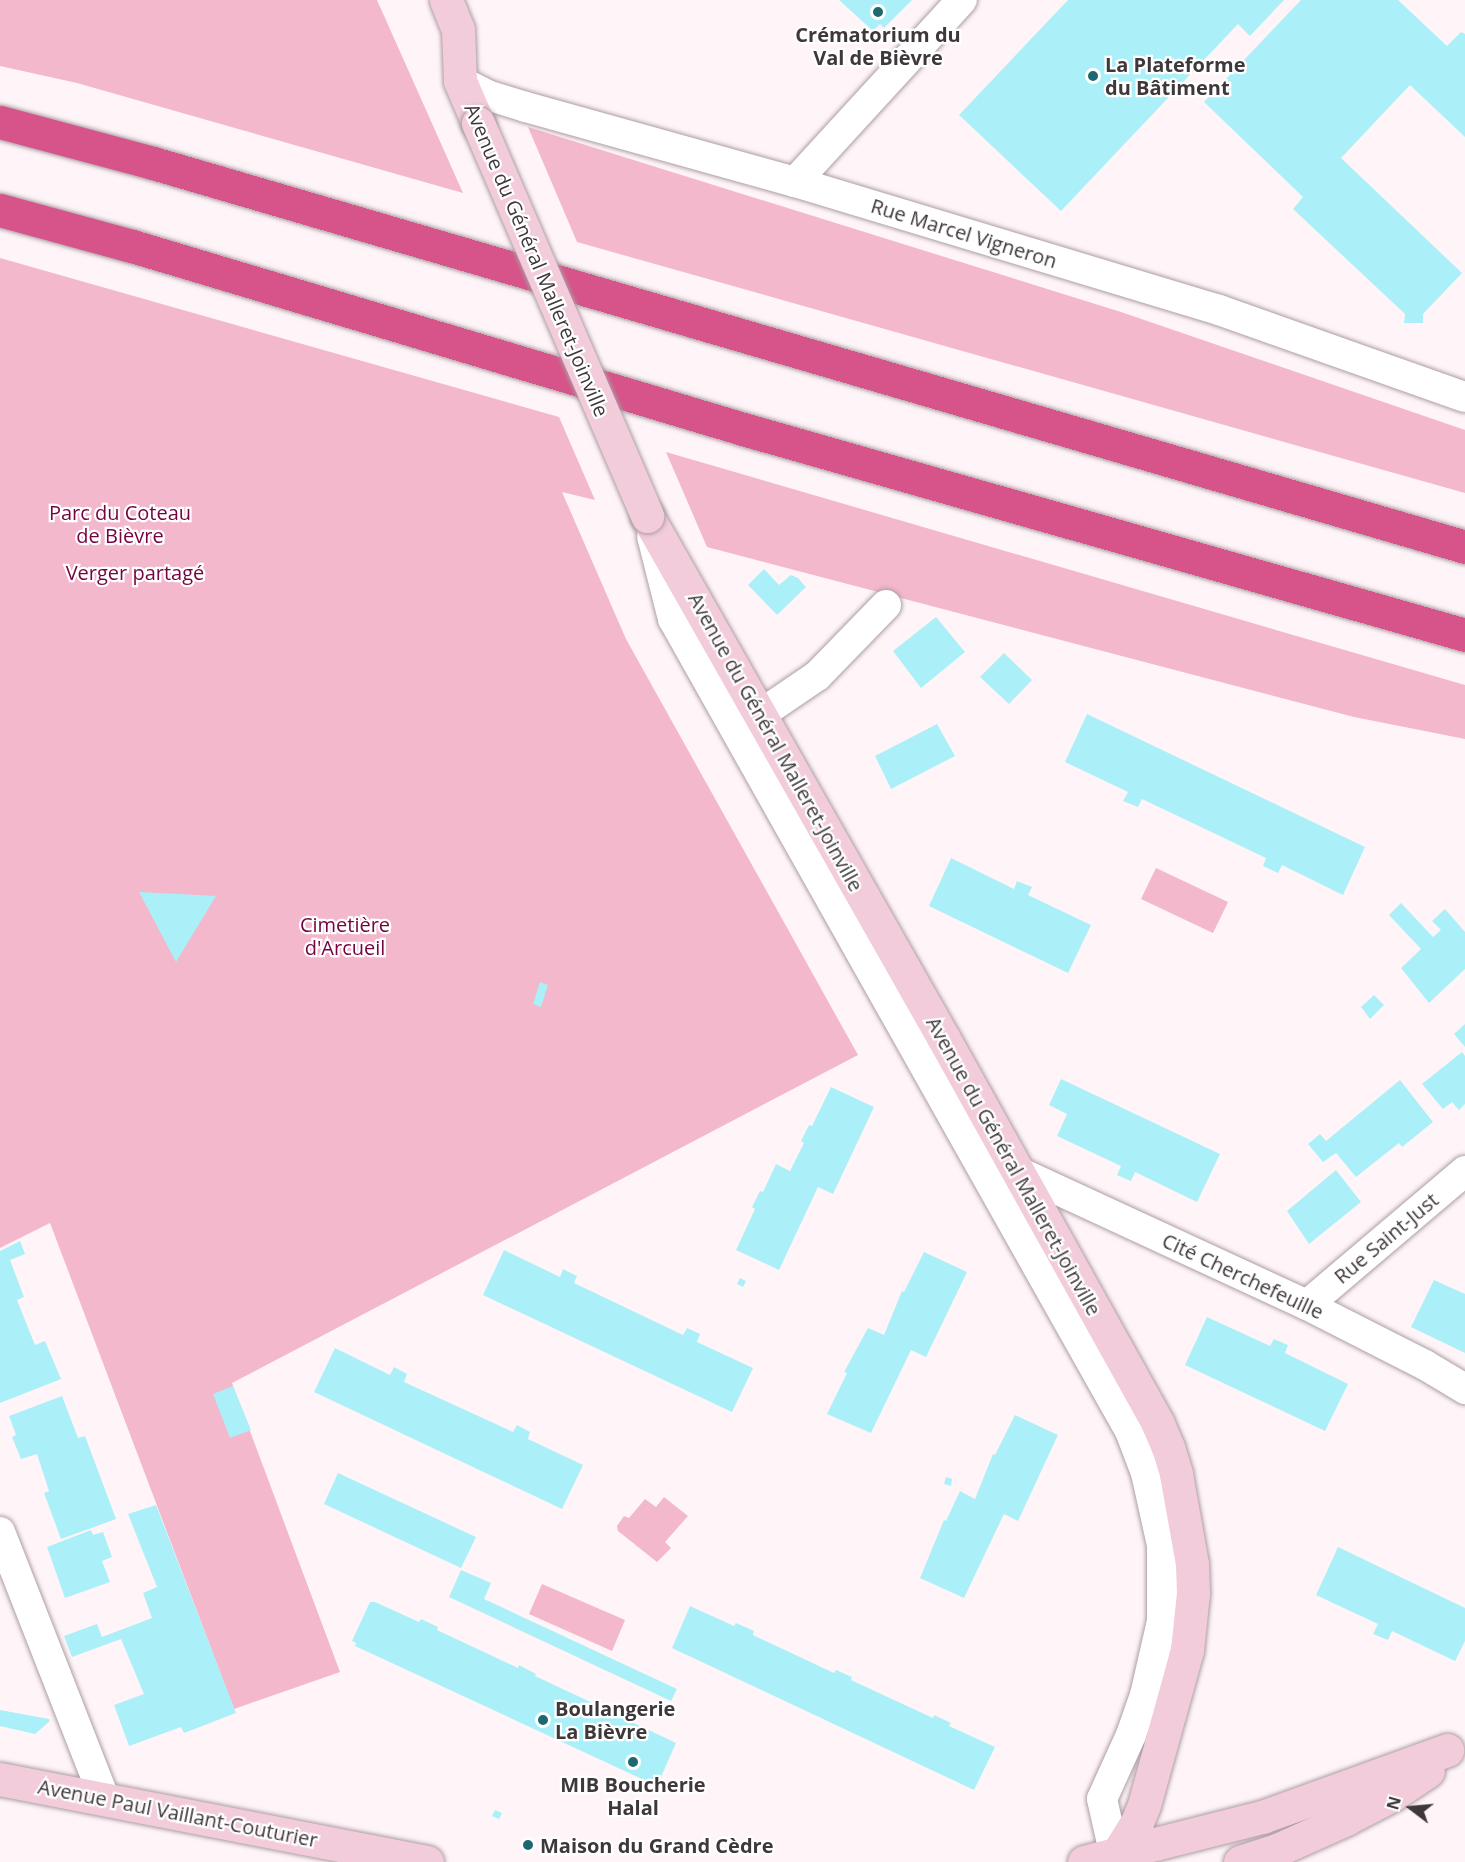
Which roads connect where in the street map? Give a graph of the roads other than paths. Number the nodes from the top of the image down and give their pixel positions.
1 (446, 0) edge
2 (962, 0) edge
3 (459, 81) junction
4 (0, 122) edge
5 (795, 182) junction
6 (0, 210) edge
7 (1465, 397) edge
8 (648, 516) junction
9 (1465, 547) edge
10 (886, 604) dead end
11 (1465, 635) edge
12 (761, 714) junction
13 (1017, 1171) junction
14 (1465, 1171) edge
15 (1307, 1305) junction
16 (1465, 1389) edge
17 (0, 1532) edge
18 (1456, 1745) edge
19 (0, 1779) edge
20 (104, 1798) junction
21 (1114, 1859) edge
22 (427, 1862) edge
23 (1084, 1862) edge
24 (1240, 1862) edge

1 - 3 main road, Avenue du Général Malleret-Joinville
2 - 5 street
3 - 5 street, Rue Marcel Vigneron
3 - 8 main road, Avenue du Général Malleret-Joinville, bridge
4 - 9 highway
5 - 7 street, Rue Marcel Vigneron
6 - 11 highway
8 - 12 main road, Avenue du Général Malleret-Joinville
8 - 21 street, Avenue du Général Malleret-Joinville
10 - 12 street
12 - 13 main road, Avenue du Général Malleret-Joinville
13 - 15 street, Cité Cherchefeuille
13 - 21 main road, Avenue du Général Malleret-Joinville
14 - 15 street, Rue Saint-Just
15 - 16 street, Cité Cherchefeuille
17 - 20 street
18 - 21 main road
18 - 24 main road
19 - 20 main road, Avenue Paul Vaillant-Couturier
20 - 22 main road, Avenue Paul Vaillant-Couturier
21 - 23 main road

